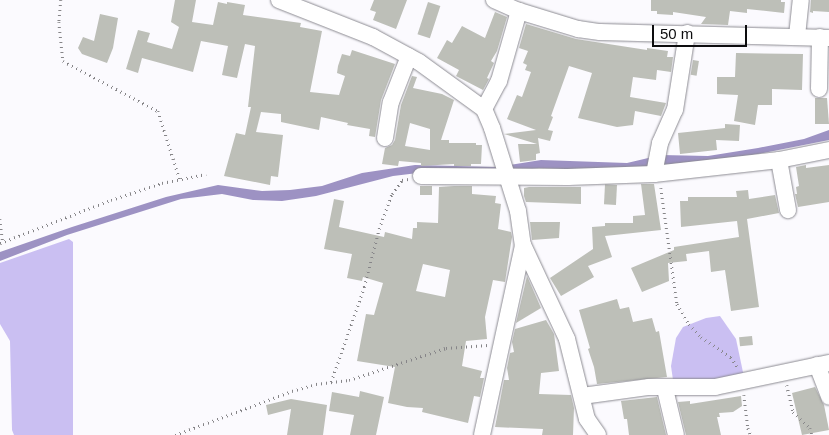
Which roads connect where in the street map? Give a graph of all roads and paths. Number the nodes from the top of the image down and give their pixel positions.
1 (61, 0) edge
2 (279, 0) edge
3 (494, 0) edge
4 (801, 0) edge
5 (519, 10) junction
6 (687, 33) junction
7 (798, 36) junction
8 (824, 38) edge
9 (409, 56) junction
10 (819, 89) dead end
11 (484, 109) junction
12 (385, 138) dead end
13 (829, 150) edge
14 (779, 160) junction
15 (505, 171) junction
16 (206, 174) dead end
17 (656, 174) junction
18 (421, 176) joint
19 (180, 180) junction
20 (788, 210) dead end
21 (0, 219) edge
22 (1, 242) edge
23 (523, 245) junction
24 (502, 343) junction
25 (823, 364) edge
26 (331, 382) junction
27 (742, 382) junction
28 (786, 383) dead end
29 (664, 388) junction
30 (582, 396) junction
31 (829, 397) edge
32 (174, 435) edge
33 (482, 435) edge
34 (598, 435) edge
35 (676, 435) edge
36 (751, 435) edge
37 (812, 435) edge

1 - 19 path
2 - 9 street
3 - 5 street
4 - 7 street
5 - 6 street
5 - 11 street
6 - 7 street
6 - 17 street
7 - 8 street
8 - 10 street
9 - 11 street
9 - 12 street
11 - 15 street
13 - 14 street
14 - 17 street
14 - 20 street
15 - 17 street
15 - 18 street
15 - 23 street
16 - 19 path
17 - 27 path
18 - 26 path
19 - 22 path
21 - 22 path
23 - 24 street
23 - 30 street
24 - 26 path
24 - 33 street
25 - 27 street
25 - 31 street
26 - 32 path
27 - 29 street
27 - 36 path
28 - 37 path
29 - 30 street
29 - 35 street
30 - 34 street

